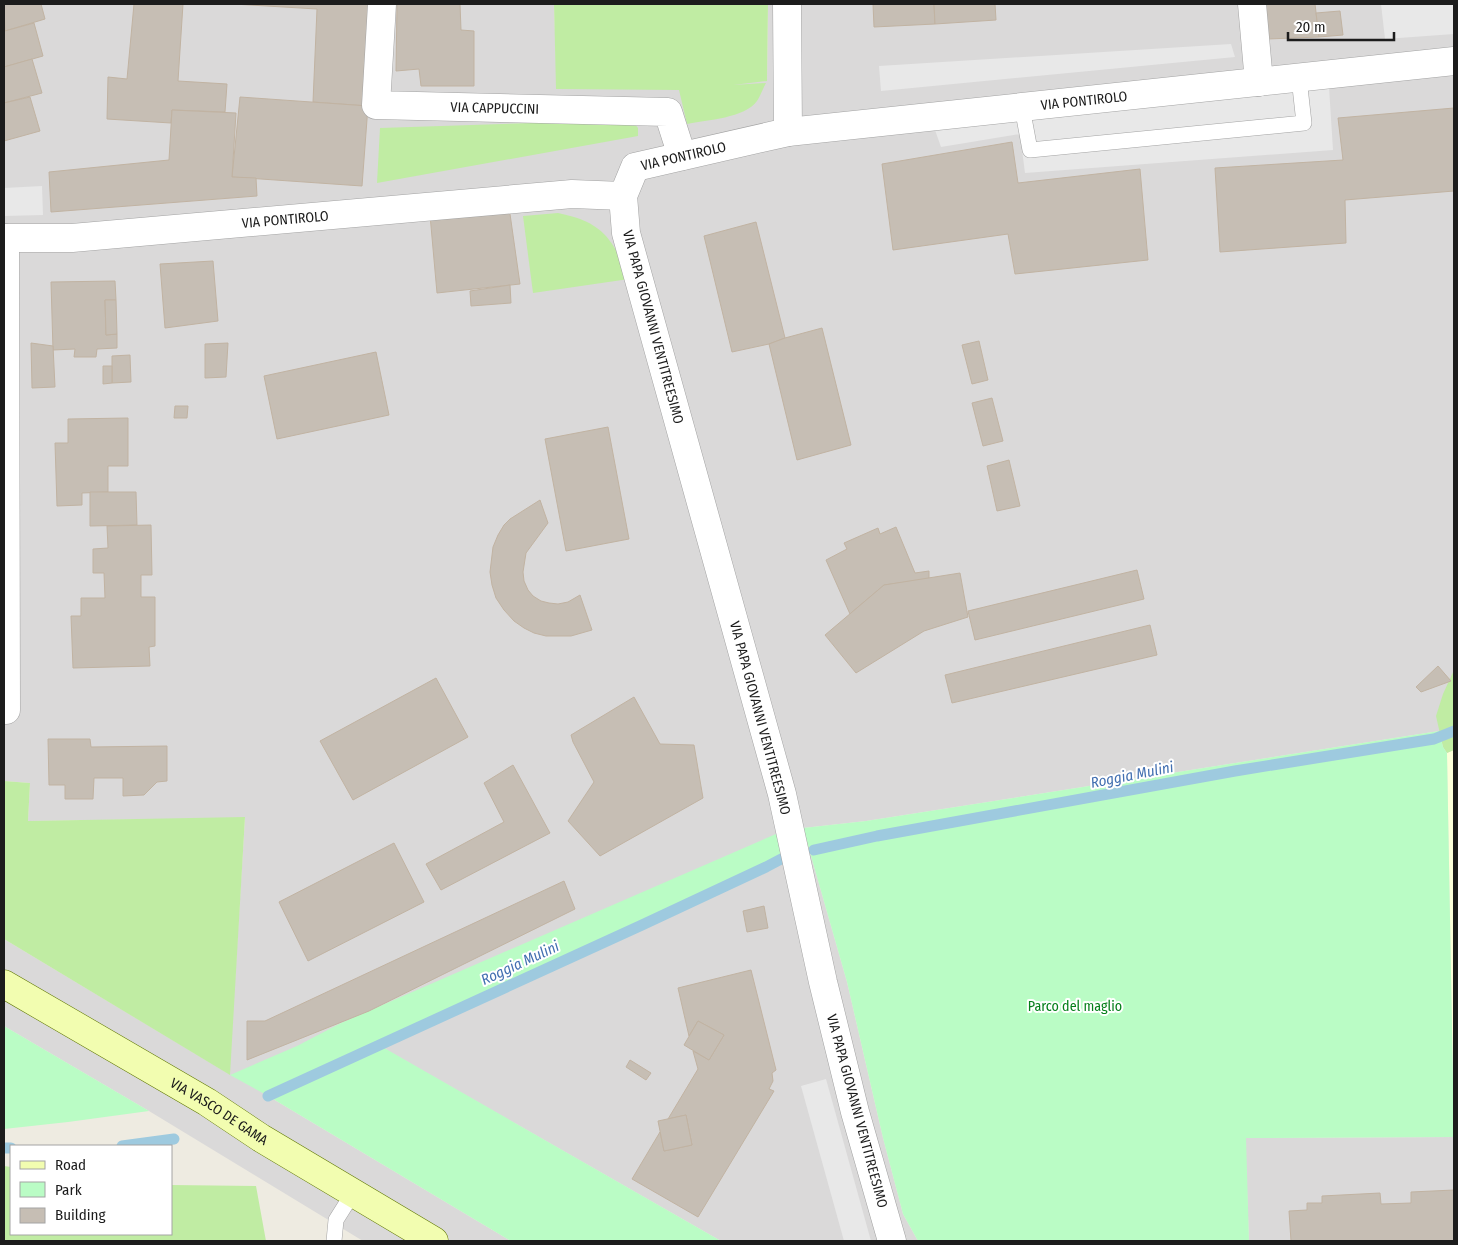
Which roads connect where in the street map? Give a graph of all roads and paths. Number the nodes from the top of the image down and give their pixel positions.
1 (382, 4) edge
2 (787, 4) edge
3 (1252, 4) edge
4 (1454, 61) edge
5 (1299, 78) junction
6 (1259, 82) junction
7 (1022, 107) junction
8 (788, 132) junction
9 (682, 156) junction
10 (623, 196) junction
11 (4, 238) edge
12 (6, 710) dead end
13 (4, 984) edge
14 (353, 1193) junction
15 (334, 1241) edge
16 (434, 1241) edge
17 (892, 1241) edge

1 - 9 street, VIA CAPPUCCINI
2 - 8 street
3 - 6 street
4 - 5 street, VIA PONTIROLO
5 - 6 street, VIA PONTIROLO
5 - 7 lane
6 - 7 street, VIA PONTIROLO
7 - 8 street, VIA PONTIROLO
8 - 9 street, VIA PONTIROLO
9 - 10 street, VIA PONTIROLO
10 - 11 street, VIA PONTIROLO
10 - 17 street, VIA PAPA GIOVANNI VENTITREESIMO
11 - 12 street, VIA PONTIROLO
13 - 14 street, VIA VASCO DE GAMA
14 - 15 lane
14 - 16 street, VIA VASCO DE GAMA

